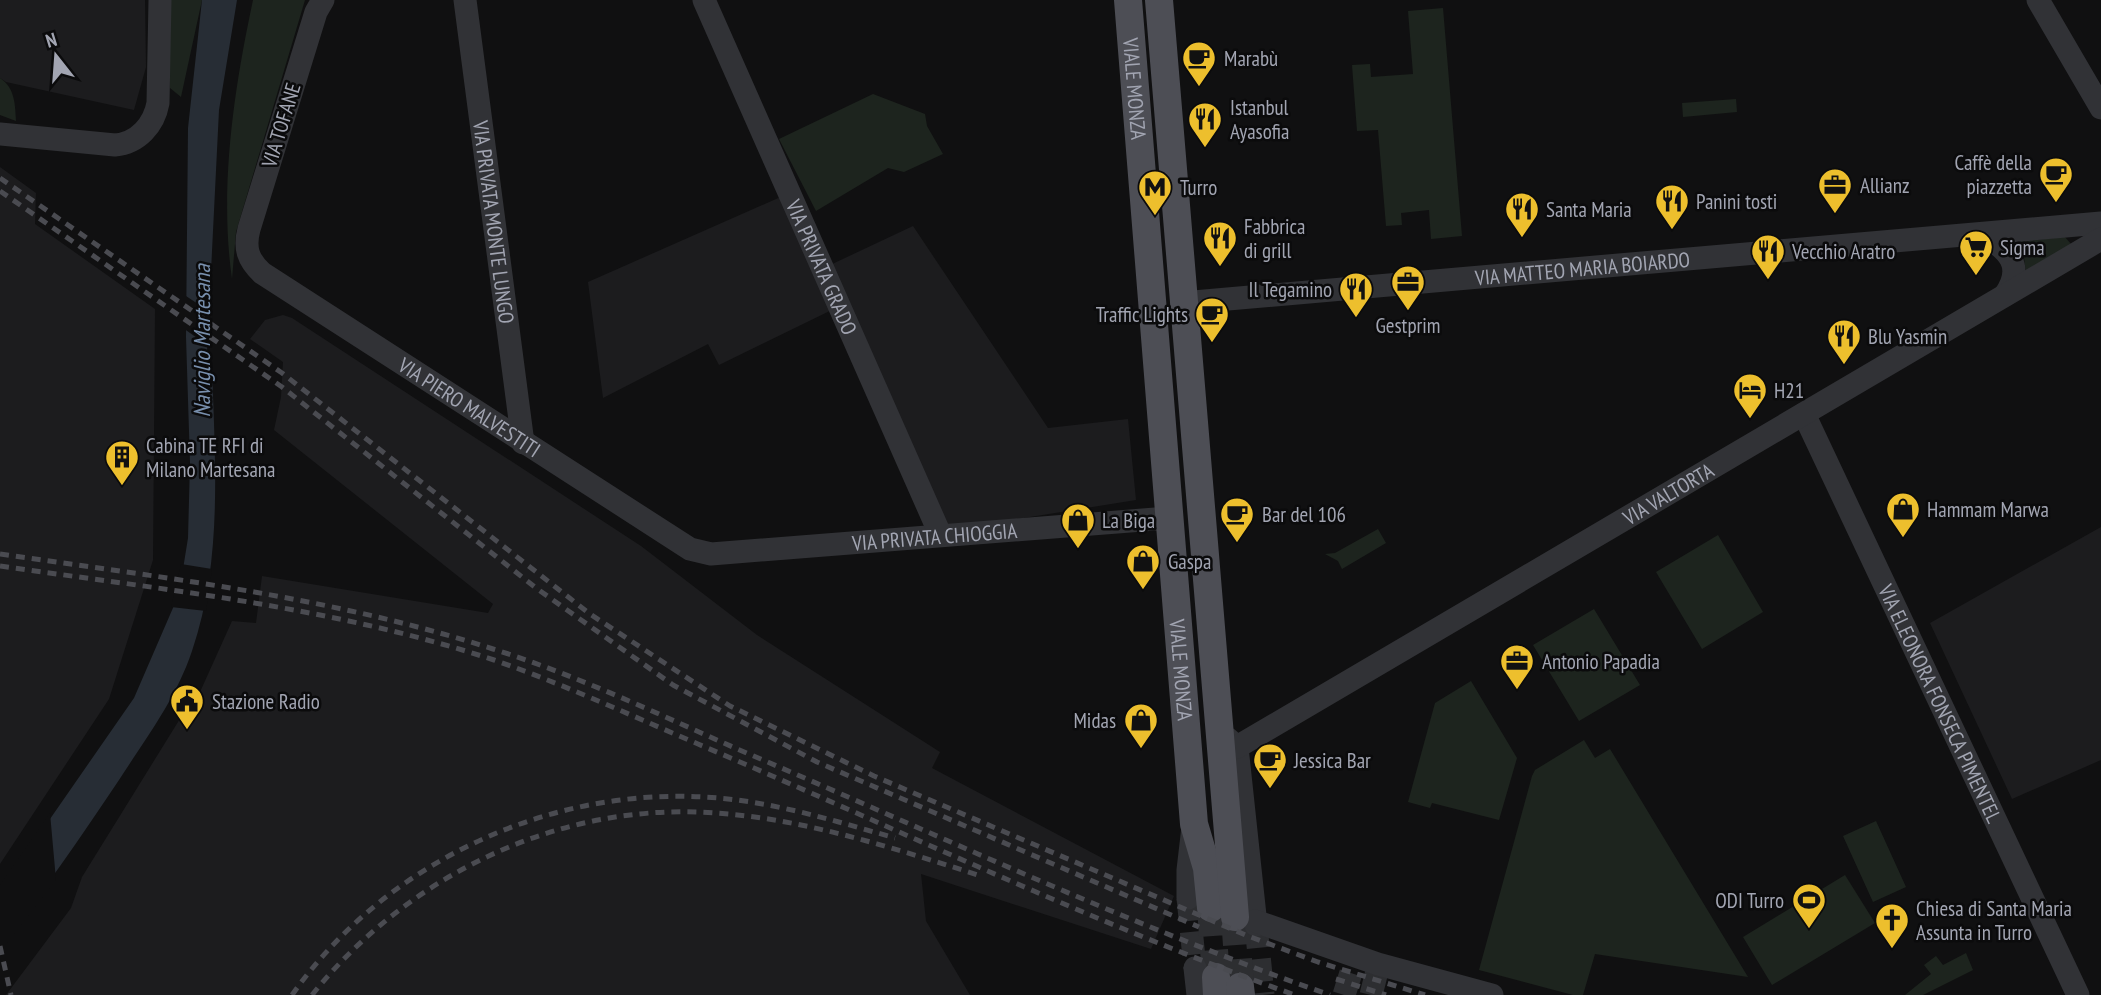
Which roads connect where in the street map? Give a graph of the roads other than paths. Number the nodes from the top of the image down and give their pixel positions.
1 (160, 0) edge
2 (323, 0) edge
3 (465, 0) edge
4 (704, 0) edge
5 (1128, 0) edge
6 (1159, 0) edge
7 (2038, 0) edge
8 (2101, 108) edge
9 (7, 135) edge
10 (2101, 223) edge
11 (1982, 234) junction
12 (2101, 239) edge
13 (247, 252) joint
14 (2005, 295) junction
15 (1182, 303) junction
16 (1151, 305) junction
17 (1804, 414) junction
18 (523, 443) junction
19 (1202, 515) junction
20 (1167, 517) junction
21 (940, 534) junction
22 (701, 553) joint
23 (1228, 739) junction
24 (1229, 914) junction
25 (1492, 995) edge
26 (2078, 995) edge

1 - 9 street
2 - 13 street, VIA TOFANE
3 - 18 street, VIA PRIVATA MONTE LUNGO
4 - 21 street, VIA PRIVATA GRADO
5 - 16 main road, VIALE MONZA
6 - 15 main road, VIALE MONZA
7 - 8 street
10 - 11 street, VIA MATTEO MARIA BOIARDO
11 - 14 street
11 - 15 street, VIA MATTEO MARIA BOIARDO
12 - 14 street, VIA VALTORTA
13 - 18 street, VIA PIERO MALVESTITI
14 - 17 street, VIA VALTORTA
15 - 16 main road
15 - 19 main road, VIALE MONZA
16 - 20 main road, VIALE MONZA
17 - 23 street, VIA VALTORTA
17 - 26 street, VIA ELEONORA FONSECA PIMENTEL
18 - 22 street, VIA PIERO MALVESTITI
19 - 20 main road
19 - 23 main road, VIALE MONZA
20 - 21 street, VIA PRIVATA CHIOGGIA
20 - 24 main road, VIALE MONZA
21 - 22 street, VIA PRIVATA CHIOGGIA
23 - 24 main road, VIALE MONZA
24 - 25 street

